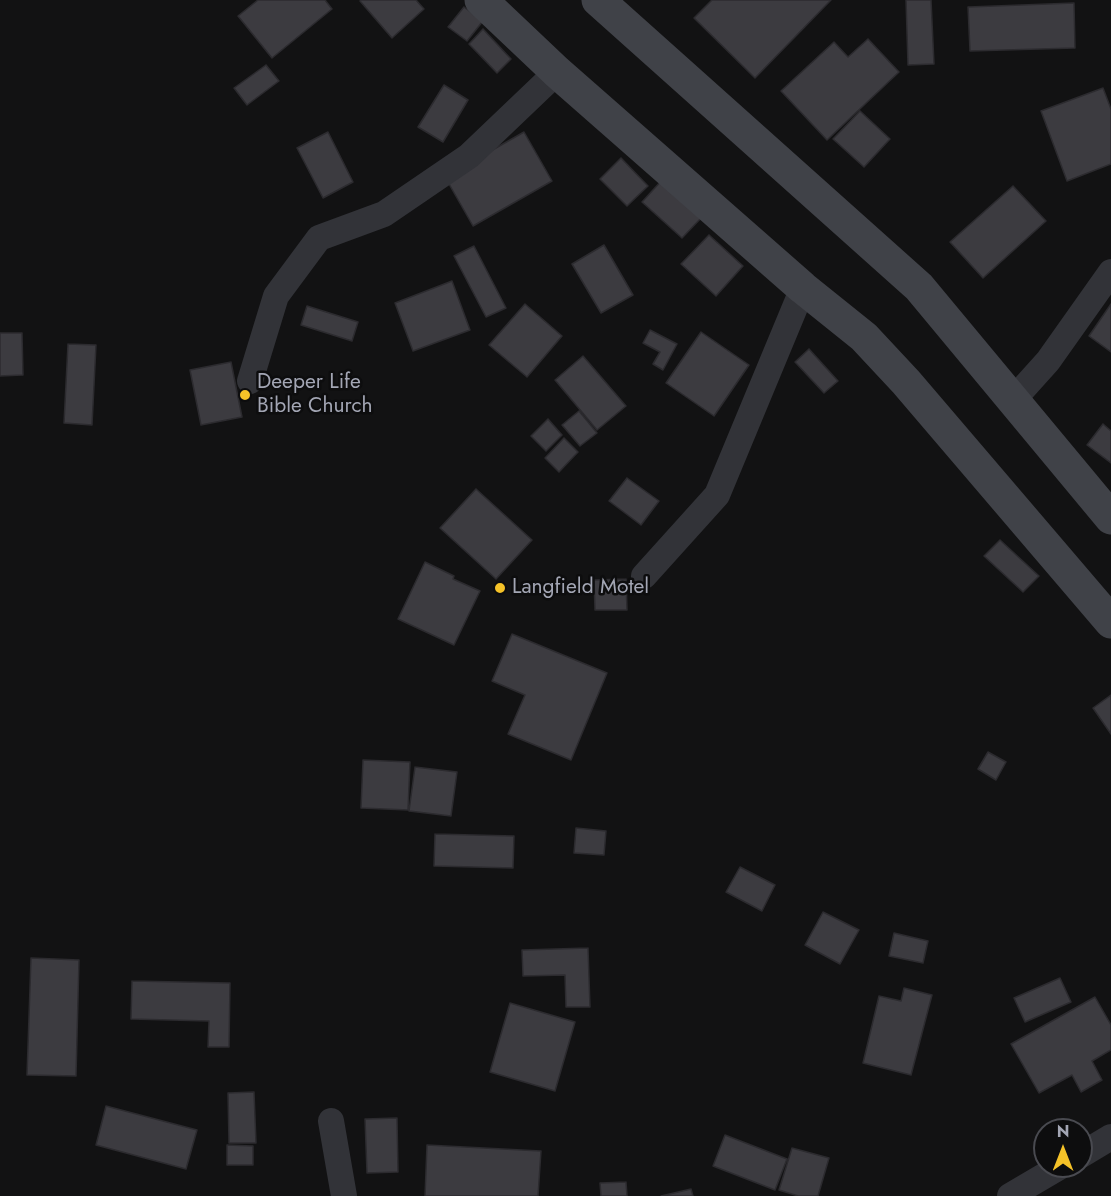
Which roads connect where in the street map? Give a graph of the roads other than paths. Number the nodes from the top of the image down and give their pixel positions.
1 (482, 0) edge
2 (598, 0) edge
3 (558, 72) junction
4 (1111, 272) edge
5 (803, 288) junction
6 (250, 381) dead end
7 (1012, 401) junction
8 (1111, 518) edge
9 (644, 576) dead end
10 (1111, 622) edge
11 (331, 1121) dead end
12 (1111, 1137) edge
13 (1093, 1148) edge
14 (1041, 1178) edge
15 (344, 1196) edge
16 (1010, 1196) edge

1 - 3 main road
2 - 7 main road
3 - 5 main road
3 - 6 street
4 - 7 street
5 - 9 street
5 - 10 main road
7 - 8 main road
11 - 15 street
12 - 13 street
14 - 16 street

